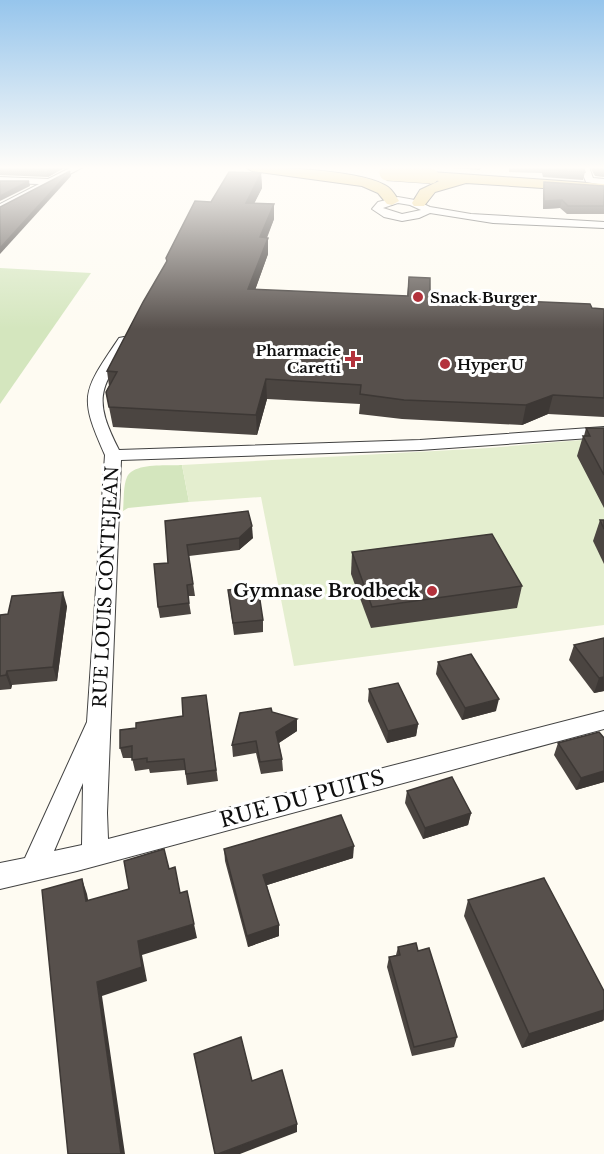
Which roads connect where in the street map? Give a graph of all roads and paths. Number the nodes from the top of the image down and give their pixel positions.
1 (525, 221) edge
2 (604, 225) edge
3 (133, 325) edge
4 (604, 432) edge
5 (113, 455) junction
6 (99, 718) junction
7 (604, 720) edge
8 (95, 854) junction
9 (34, 868) junction
10 (0, 876) edge

1 - 2 street
3 - 5 street
4 - 5 street
5 - 6 street, RUE LOUIS CONTEJEAN
6 - 8 street, RUE LOUIS CONTEJEAN
6 - 9 street, RUE LOUIS CONTEJEAN
7 - 8 street, RUE DU PUITS
8 - 9 street, RUE DU PUITS
9 - 10 street, RUE DU PUITS

